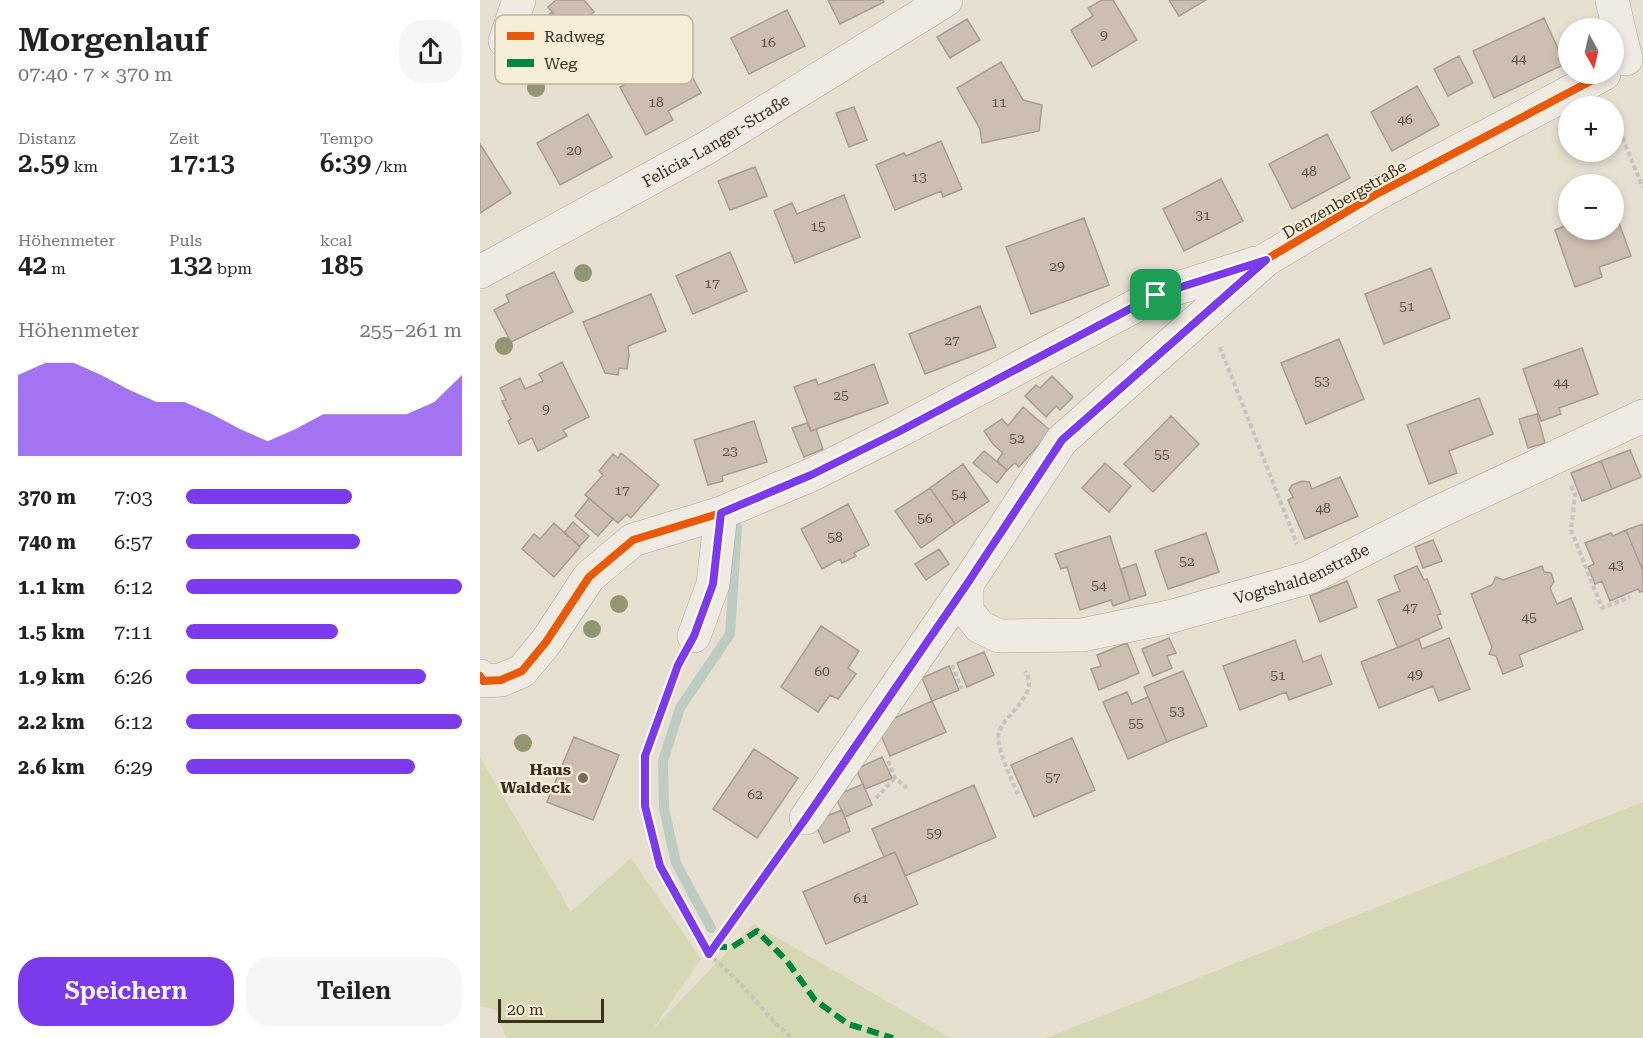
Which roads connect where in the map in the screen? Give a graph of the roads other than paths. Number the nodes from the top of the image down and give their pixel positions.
1 (519, 0) edge
2 (946, 0) edge
3 (1612, 0) edge
4 (514, 15) edge
5 (1615, 18) edge
6 (1584, 84) edge
7 (1266, 260) junction
8 (480, 272) edge
9 (1643, 416) edge
10 (721, 513) junction
11 (967, 584) junction
12 (694, 636) road end
13 (480, 676) edge
14 (806, 818) road end

1 - 4 street
2 - 8 street, Felicia-Langer-Straße
3 - 5 street
6 - 7 street, Denzenbergstraße
7 - 10 street
7 - 11 street, Denzenbergstraße
9 - 11 street, Vogtshaldenstraße
10 - 12 street
10 - 13 street
11 - 14 street, Denzenbergstraße

